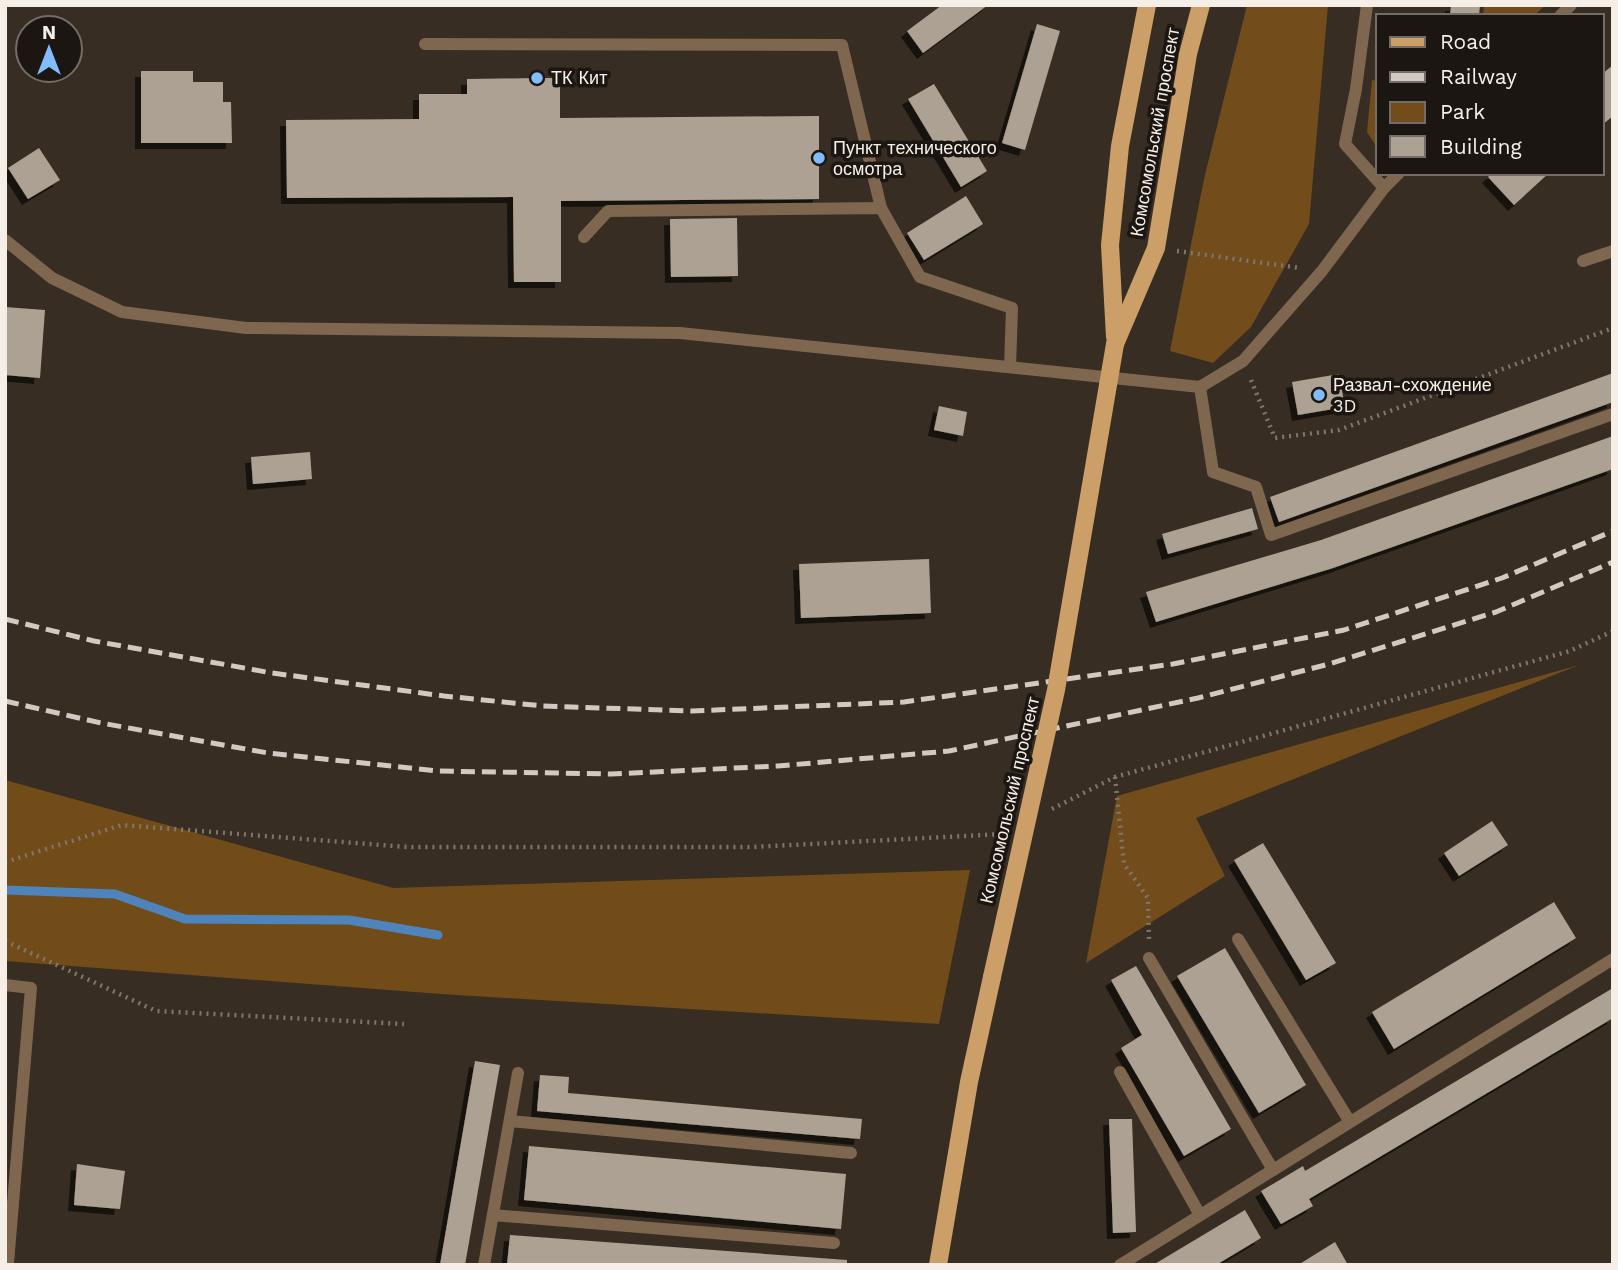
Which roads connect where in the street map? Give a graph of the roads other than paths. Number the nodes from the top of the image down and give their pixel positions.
1 (1147, 5) edge
2 (1201, 5) edge
3 (1367, 5) edge
4 (425, 44) dead end
5 (1397, 175) edge
6 (1384, 188) junction
7 (881, 208) junction
8 (584, 237) dead end
9 (5, 240) edge
10 (1613, 251) edge
11 (1583, 261) dead end
12 (1115, 344) junction
13 (1010, 367) junction
14 (1200, 387) junction
15 (1613, 414) edge
16 (1238, 939) dead end
17 (1149, 958) road end
18 (1613, 959) edge
19 (5, 985) edge
20 (1120, 1072) dead end
21 (518, 1073) dead end
22 (510, 1121) junction
23 (1350, 1122) junction
24 (851, 1153) dead end
25 (1273, 1170) junction
26 (493, 1215) junction
27 (1199, 1216) junction
28 (834, 1243) dead end
29 (7, 1263) edge
30 (22, 1265) edge
31 (484, 1265) edge
32 (938, 1265) edge
33 (1120, 1265) edge

1 - 12 main road, Комсомольский проспект
2 - 12 main road, Комсомольский проспект
3 - 6 lane
4 - 7 lane
5 - 6 lane
6 - 14 lane
7 - 8 lane
7 - 13 lane
9 - 13 lane
10 - 11 lane
12 - 32 main road, Комсомольский проспект, bridge
13 - 14 lane
14 - 15 lane
16 - 23 lane
17 - 25 lane
18 - 23 lane
19 - 29 lane
20 - 27 lane
21 - 22 lane
22 - 24 lane
22 - 26 lane
23 - 25 lane
25 - 27 lane
26 - 28 lane
26 - 31 lane
27 - 33 lane
29 - 30 lane

